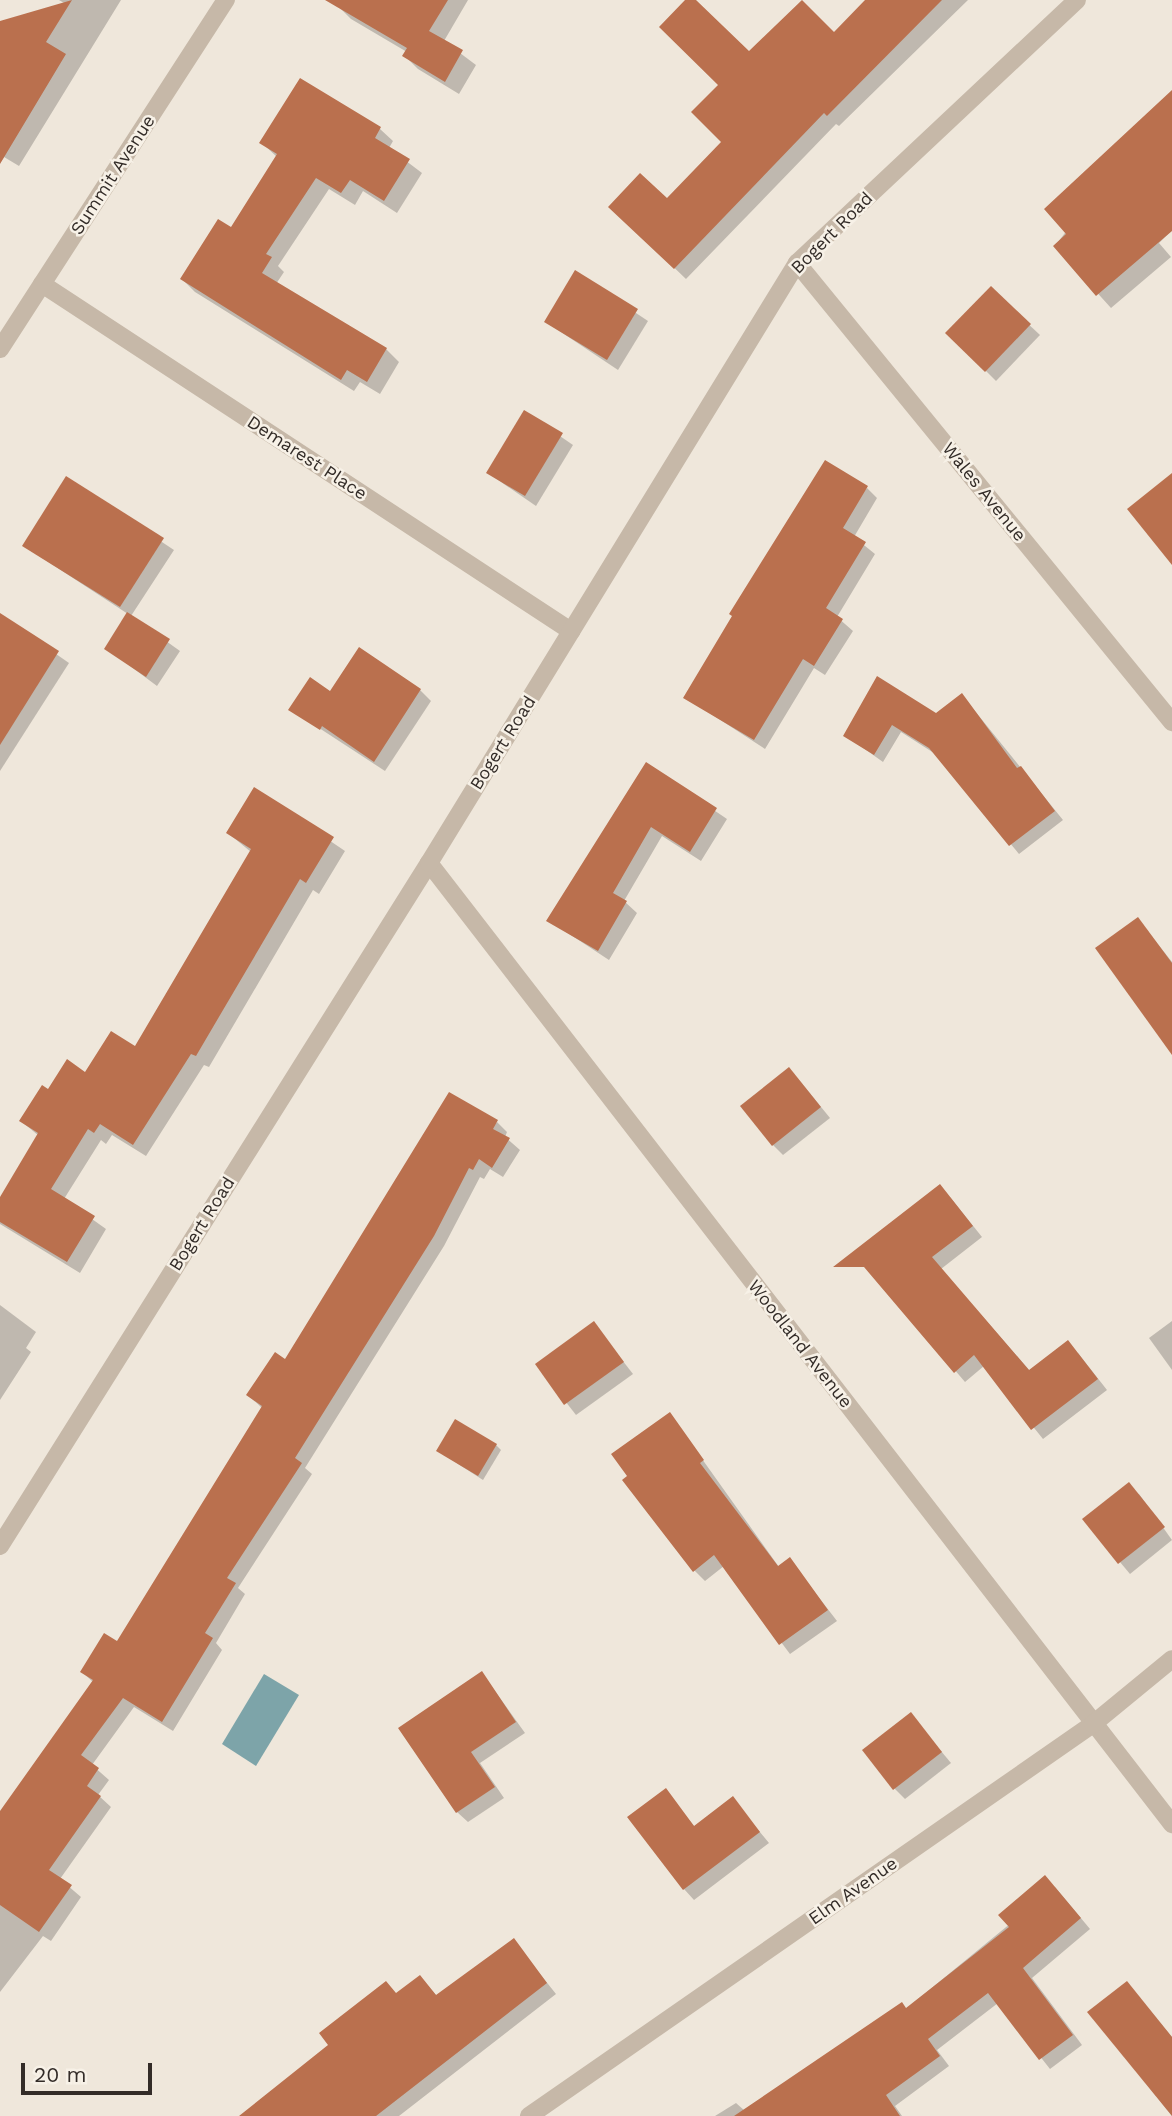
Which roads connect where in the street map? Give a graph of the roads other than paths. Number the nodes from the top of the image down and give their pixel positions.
1 (226, 0) edge
2 (1077, 0) edge
3 (797, 263) junction
4 (42, 284) junction
5 (0, 349) edge
6 (571, 631) junction
7 (1172, 722) edge
8 (429, 863) junction
9 (0, 1546) edge
10 (1172, 1659) edge
11 (1093, 1724) junction
12 (1172, 1824) edge
13 (529, 2116) edge

1 - 4 street, Summit Avenue
2 - 3 street, Bogert Road
3 - 6 street, Bogert Road
3 - 7 street, Wales Avenue
4 - 5 street, Summit Avenue
4 - 6 street, Demarest Place
6 - 8 street, Bogert Road
8 - 9 street, Bogert Road
8 - 11 street, Woodland Avenue
10 - 11 street, Elm Avenue
11 - 12 street, Woodland Avenue
11 - 13 street, Elm Avenue

